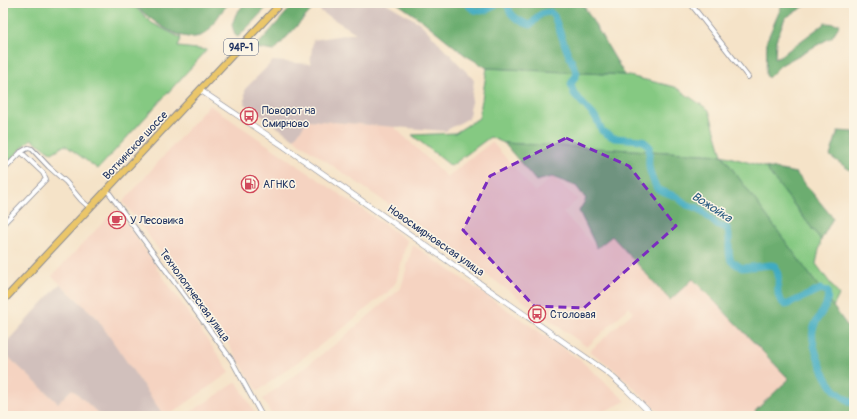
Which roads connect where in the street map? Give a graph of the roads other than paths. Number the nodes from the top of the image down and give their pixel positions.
1 (282, 3) edge
2 (690, 3) edge
3 (748, 77) dead end
4 (200, 90) junction
5 (21, 152) junction
6 (3, 171) edge
7 (107, 190) junction
8 (90, 208) junction
9 (3, 224) edge
10 (3, 301) edge
11 (262, 416) edge
12 (653, 416) edge

1 - 4 main road, Воткинское шоссе / 94Р-1
2 - 3 street
4 - 7 main road, Воткинское шоссе
4 - 12 street, Новосмирновская улица
5 - 6 street
5 - 8 street
5 - 9 street
7 - 8 main road, Воткинское шоссе
7 - 11 street, Технологическая улица
8 - 10 main road, Воткинское шоссе

